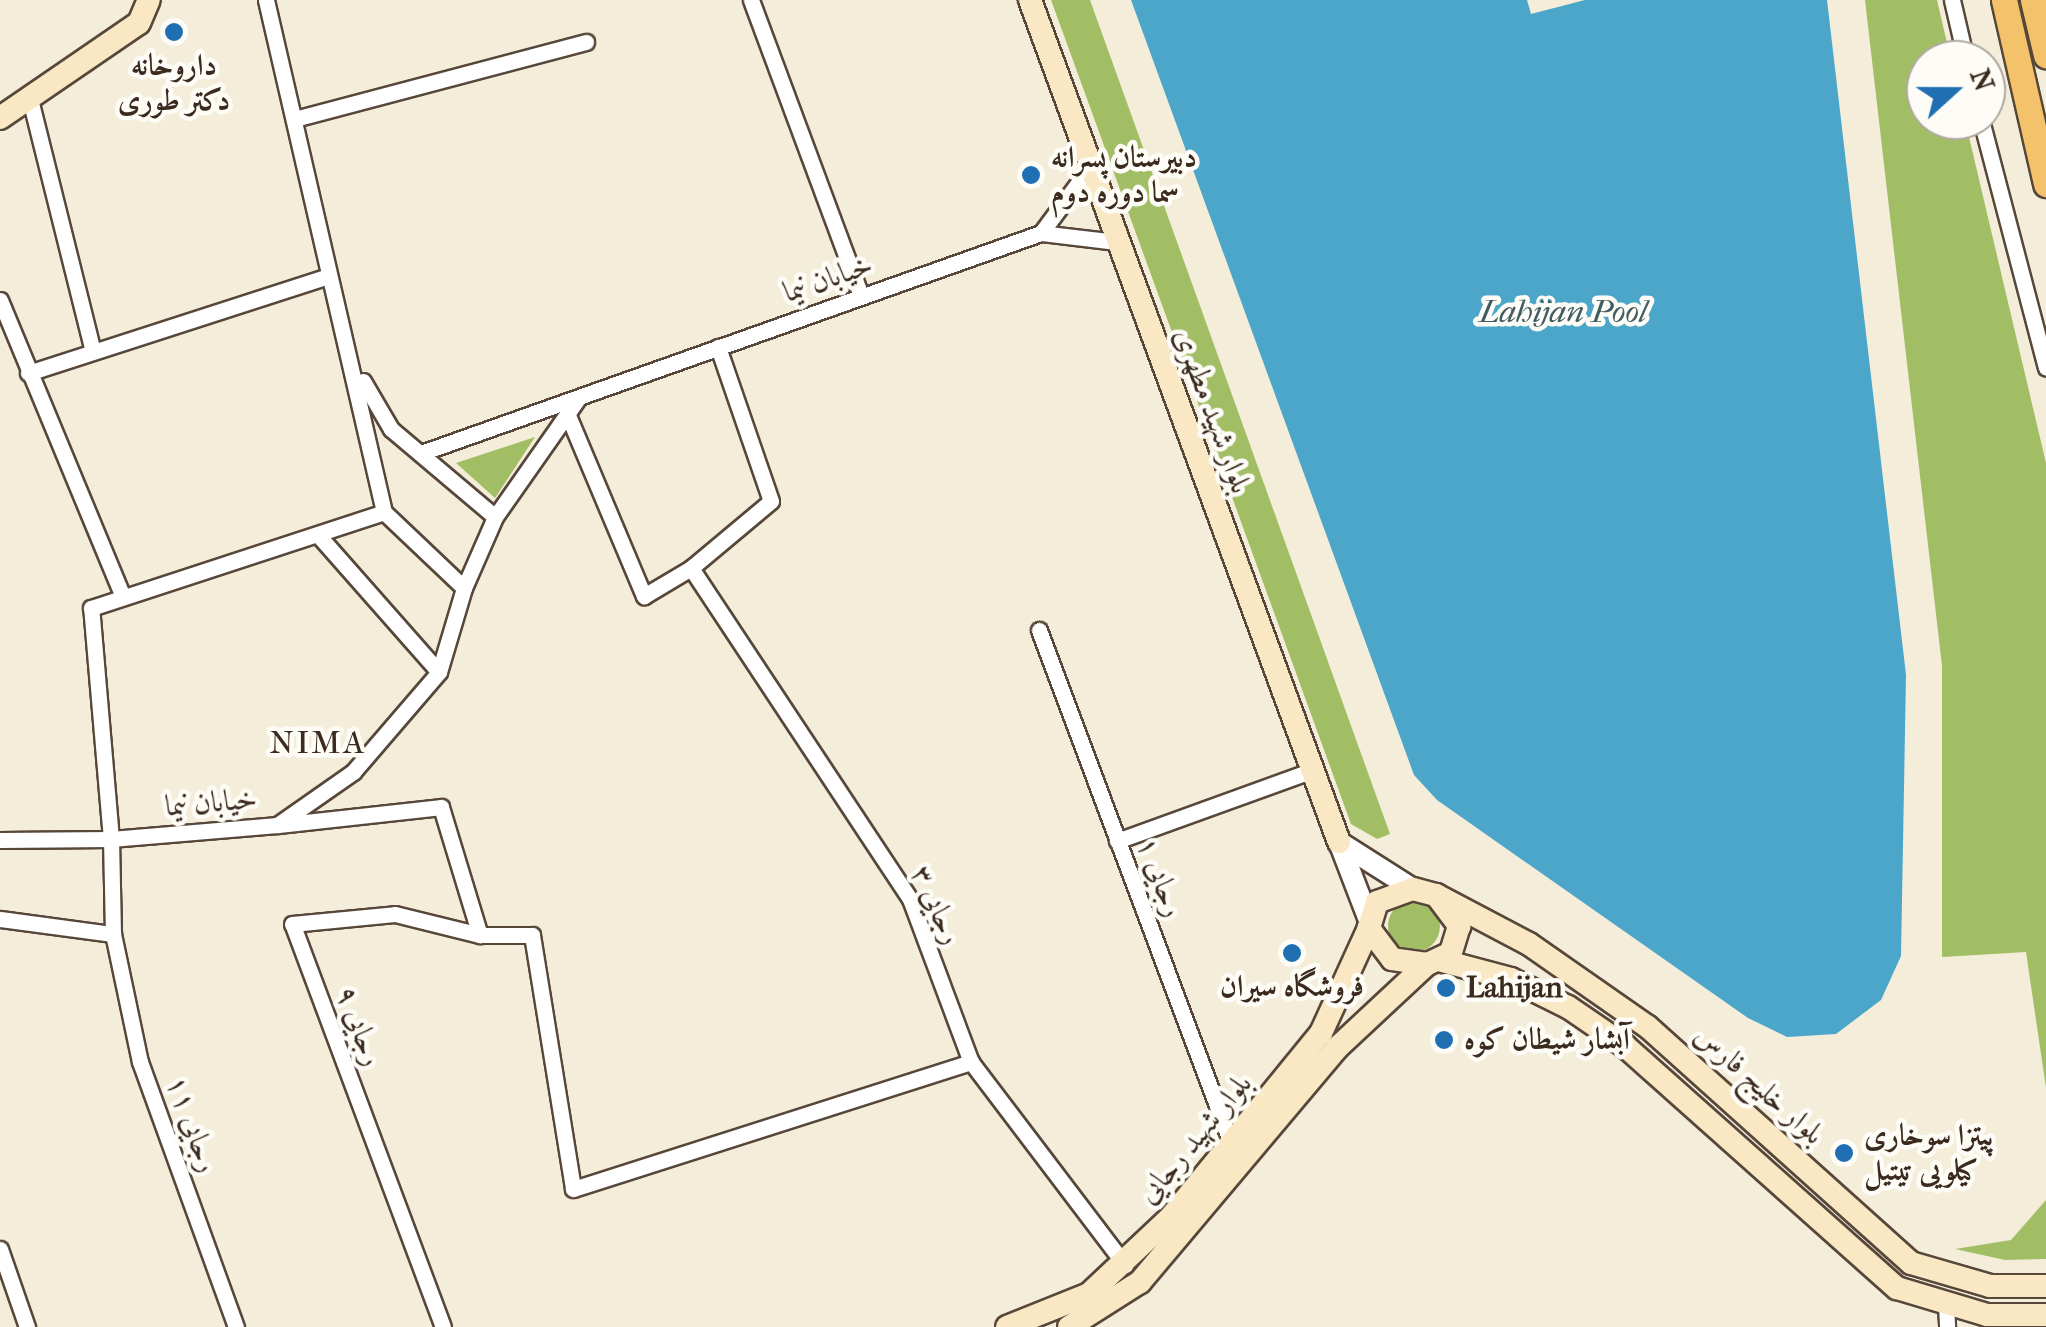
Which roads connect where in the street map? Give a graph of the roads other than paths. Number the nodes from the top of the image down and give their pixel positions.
1 (149, 0) edge
2 (266, 0) edge
3 (750, 0) edge
4 (1030, 0) edge
5 (1952, 0) edge
6 (2004, 0) edge
7 (2033, 0) edge
8 (1961, 40) edge
9 (586, 42) dead end
10 (2046, 54) edge
11 (30, 99) junction
12 (0, 118) edge
13 (298, 118) junction
14 (1986, 140) edge
15 (1090, 168) junction
16 (2046, 184) edge
17 (1041, 233) junction
18 (1117, 242) junction
19 (329, 276) junction
20 (861, 296) junction
21 (0, 300) edge
22 (718, 347) junction
23 (94, 352) junction
24 (356, 368) junction
25 (2046, 368) edge
26 (28, 372) junction
27 (572, 407) junction
28 (420, 453) junction
29 (384, 512) junction
30 (494, 517) junction
31 (320, 536) junction
32 (691, 568) junction
33 (464, 588) junction
34 (122, 596) junction
35 (1039, 630) dead end
36 (439, 672) junction
37 (1313, 770) junction
38 (277, 825) junction
39 (112, 839) junction
40 (0, 840) edge
41 (1117, 841) junction
42 (1340, 842) junction
43 (1424, 892) junction
44 (0, 920) edge
45 (1369, 924) junction
46 (112, 934) junction
47 (480, 935) junction
48 (1433, 962) junction
49 (971, 1062) junction
50 (1231, 1143) junction
51 (0, 1249) edge
52 (1126, 1266) junction
53 (2046, 1286) edge
54 (2046, 1315) edge
55 (1946, 1316) edge
56 (28, 1327) edge
57 (236, 1327) edge
58 (443, 1327) edge
59 (1007, 1327) edge
60 (1069, 1327) edge

1 - 11 main road
2 - 13 street
3 - 20 street
4 - 15 main road, بلوار شهید مطهری
5 - 8 street
6 - 16 main road
7 - 10 main road
9 - 13 street
11 - 12 main road
11 - 23 street
13 - 19 street
14 - 25 street
15 - 17 street
15 - 18 main road, بلوار شهید مطهری
17 - 18 street, خیابان نیما
17 - 20 street, خیابان نیما
18 - 37 main road, بلوار شهید مطهری
19 - 23 street
19 - 24 street
20 - 22 street, خیابان نیما
21 - 26 street
22 - 27 street, خیابان نیما
22 - 32 street
23 - 26 street
24 - 28 street
24 - 29 street
26 - 34 street
27 - 28 street, خیابان نیما
27 - 30 street, خیابان نیما
27 - 32 street
28 - 30 street
29 - 31 street
29 - 33 street
30 - 33 street, خیابان نیما
31 - 34 street
31 - 36 street
32 - 49 street, رجایی ۳
33 - 36 street, خیابان نیما
34 - 39 street, رجایی ۱۱
35 - 41 street, رجایی ۱
36 - 38 street, خیابان نیما
37 - 41 street
37 - 42 main road, بلوار شهید مطهری
38 - 39 street, خیابان نیما
38 - 47 street
39 - 40 street, خیابان نیما
39 - 46 street, رجایی ۱۱
41 - 50 street, رجایی ۱
42 - 43 street
42 - 45 street
43 - 45 main road
43 - 48 main road
43 - 53 main road, بلوار خلیج فارس
44 - 46 street
45 - 48 main road
45 - 50 main road, بلوار شهید رجایی
46 - 57 street, رجایی ۱۱
47 - 49 street
47 - 58 street, رجایی ۹
48 - 55 main road, بلوار خلیج فارس
48 - 60 main road, بلوار شهید رجایی
49 - 52 street, رجایی ۳
50 - 52 main road, بلوار شهید رجایی
51 - 56 street
52 - 59 main road, بلوار شهید رجایی
54 - 55 main road, بلوار خلیج فارس

